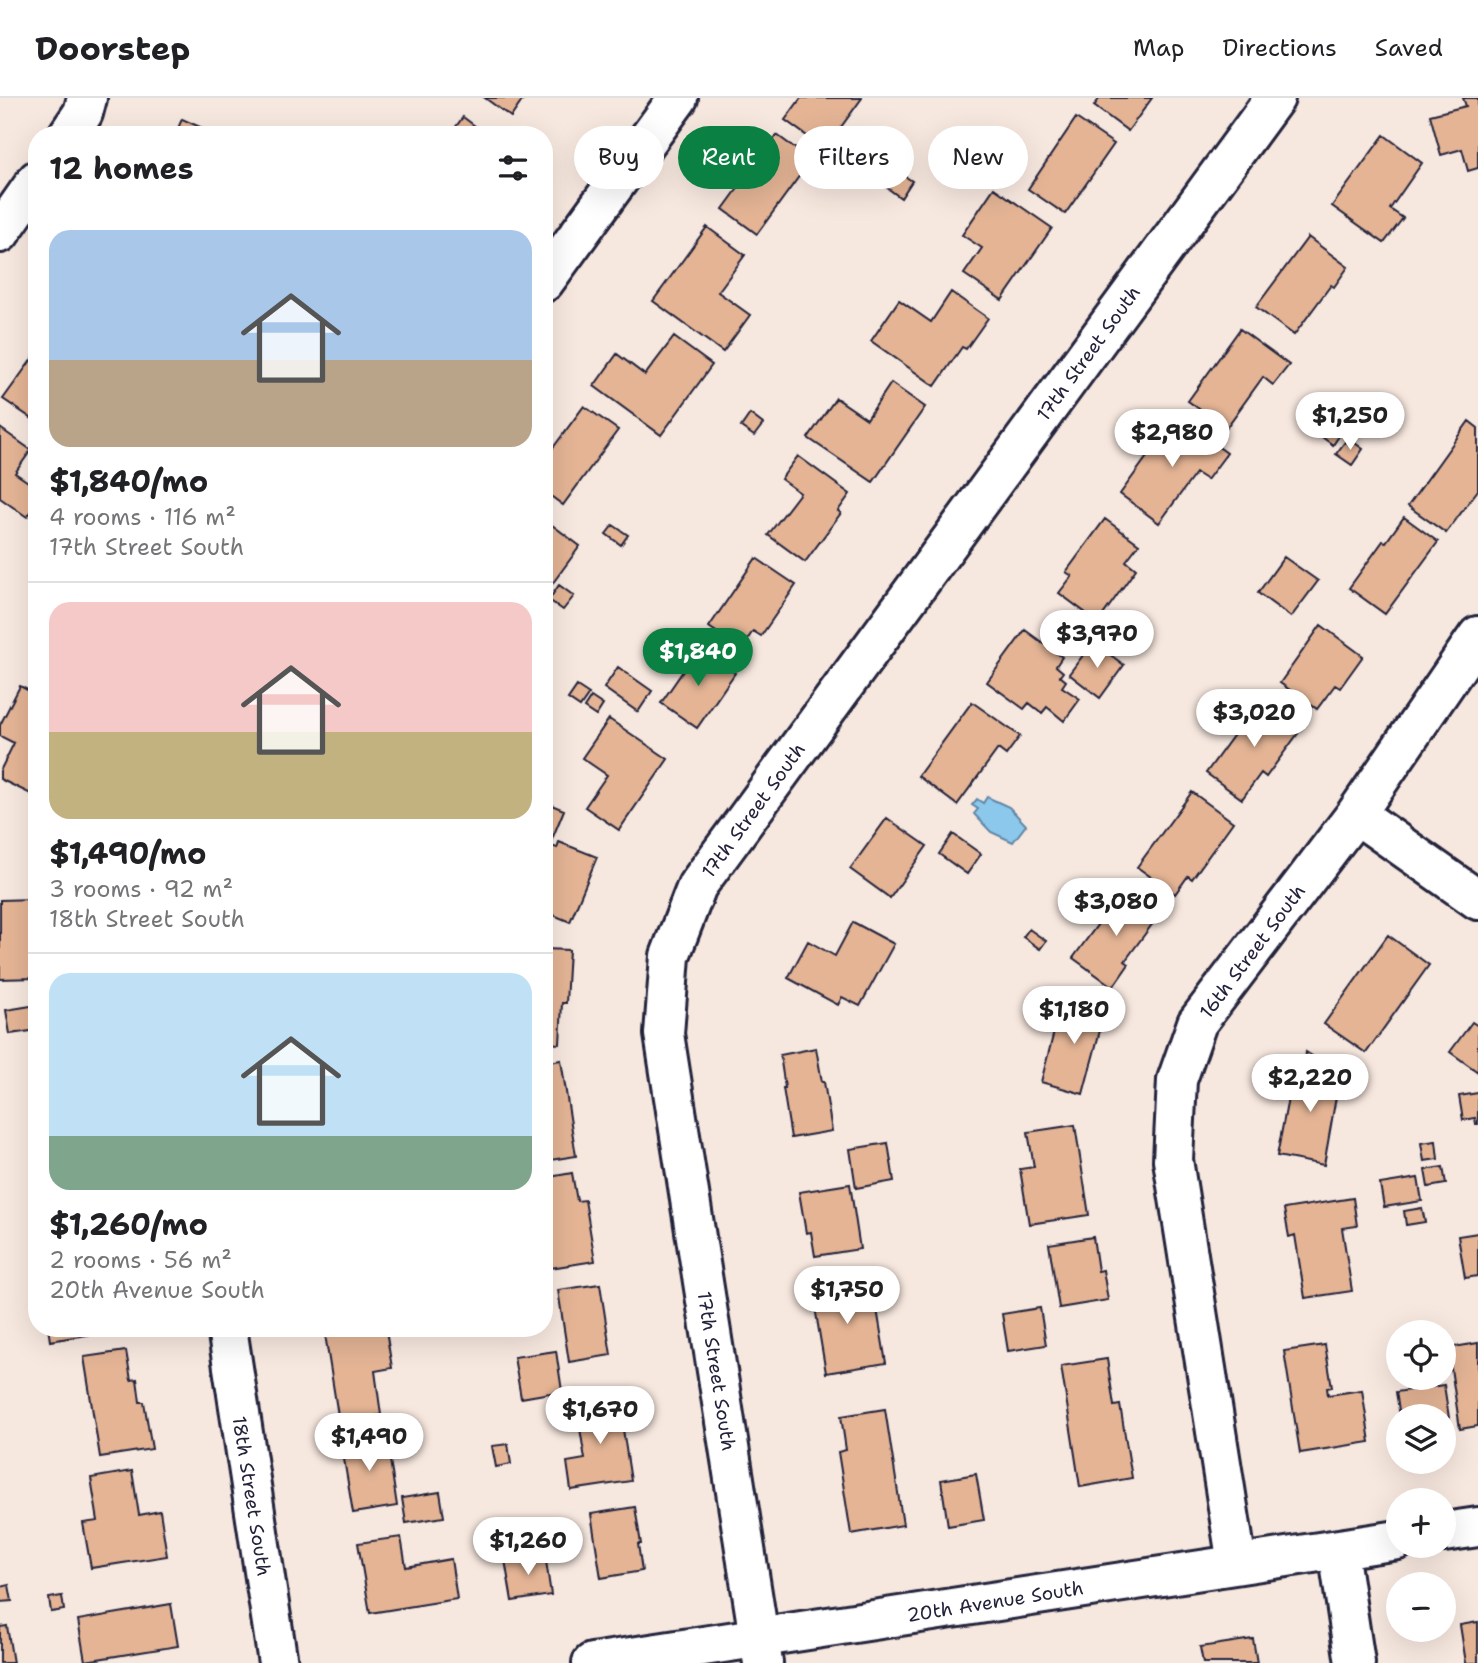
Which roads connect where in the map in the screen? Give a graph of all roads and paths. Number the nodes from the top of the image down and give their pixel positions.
1 (87, 98) edge
2 (678, 98) edge
3 (1275, 98) edge
4 (74, 126) edge
5 (28, 193) edge
6 (0, 233) edge
7 (553, 270) edge
8 (1478, 636) edge
9 (1356, 814) junction
10 (1478, 900) edge
11 (228, 1337) edge
12 (1478, 1527) edge
13 (1456, 1530) edge
14 (1386, 1542) edge
15 (1338, 1550) junction
16 (1237, 1564) junction
17 (761, 1650) edge
18 (278, 1663) edge
19 (592, 1663) edge
20 (1356, 1663) edge

1 - 4 street
2 - 7 street
3 - 17 street, 17th Street South
5 - 6 street
8 - 9 street, 16th Street South
9 - 10 street
9 - 16 street, 16th Street South
11 - 18 street, 18th Street South
12 - 13 street
14 - 15 street, 20th Avenue South
15 - 16 street, 20th Avenue South
15 - 20 street
16 - 17 street, 20th Avenue South
17 - 19 street, 20th Avenue South

